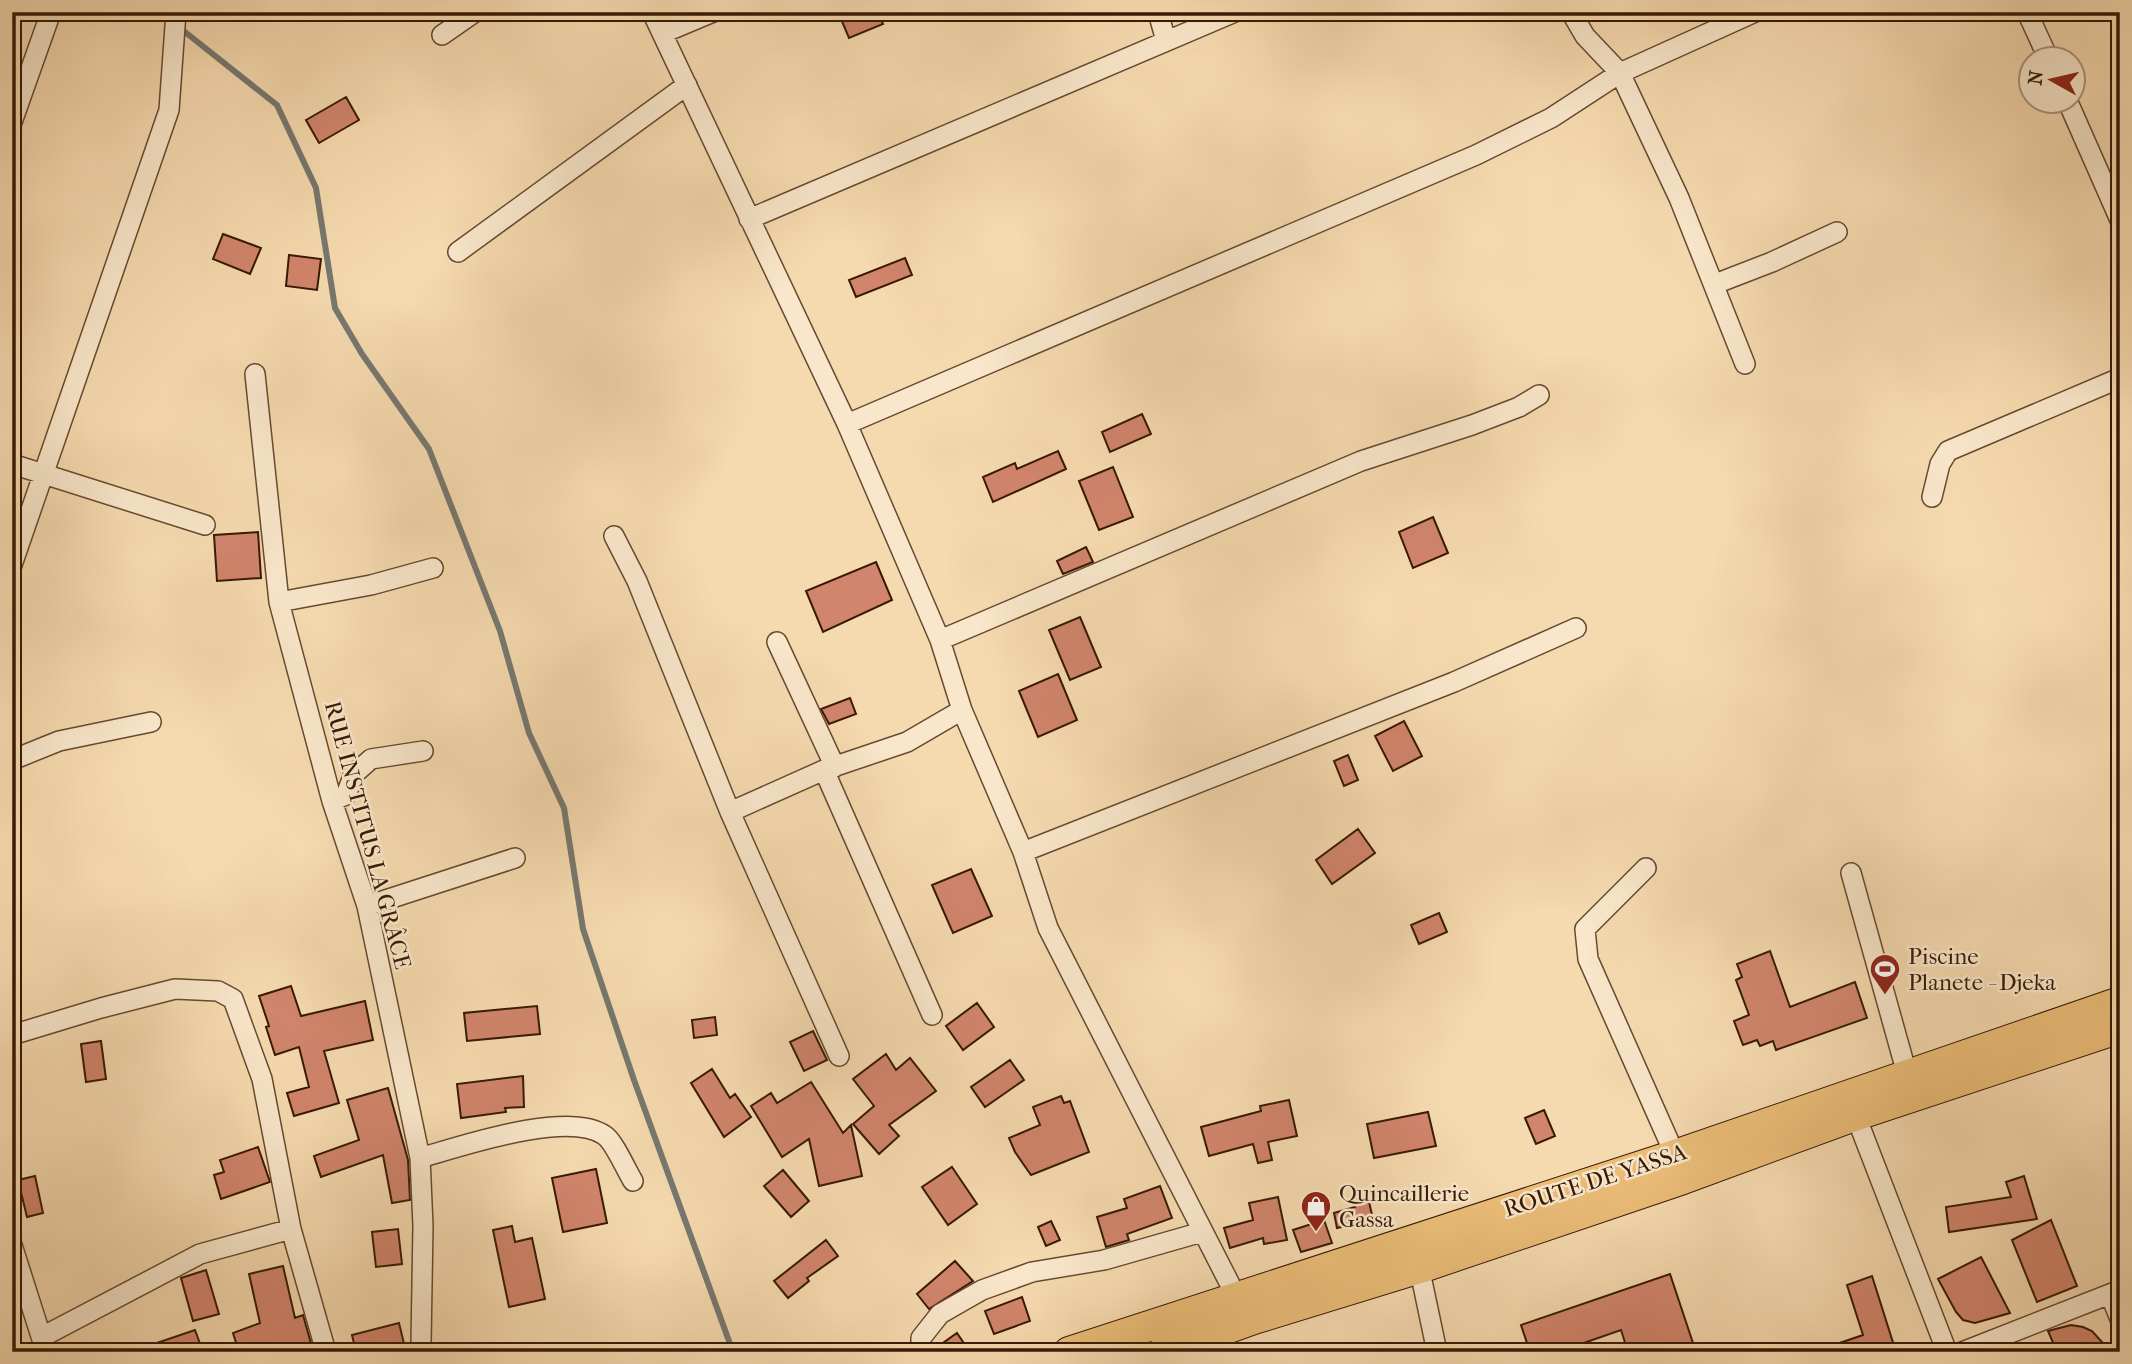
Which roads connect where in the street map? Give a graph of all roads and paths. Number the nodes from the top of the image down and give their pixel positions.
1 (51, 12) edge
2 (475, 12) edge
3 (652, 12) edge
4 (713, 12) edge
5 (1157, 12) edge
6 (1235, 12) edge
7 (1571, 12) edge
8 (1755, 12) edge
9 (2027, 12) edge
10 (176, 15) edge
11 (663, 33) junction
12 (442, 35) dead end
13 (1166, 41) junction
14 (2043, 46) edge
15 (1620, 73) junction
16 (687, 85) junction
17 (2074, 116) edge
18 (12, 122) edge
19 (749, 219) junction
20 (2120, 220) edge
21 (1837, 232) dead end
22 (458, 252) dead end
23 (1715, 284) junction
24 (1745, 364) dead end
25 (255, 374) dead end
26 (2120, 377) edge
27 (1539, 395) dead end
28 (848, 424) junction
29 (12, 464) edge
30 (45, 474) junction
31 (1932, 497) dead end
32 (205, 525) dead end
33 (614, 536) dead end
34 (12, 565) edge
35 (433, 568) dead end
36 (279, 602) junction
37 (1576, 628) dead end
38 (940, 640) junction
39 (777, 642) dead end
40 (962, 710) junction
41 (151, 722) dead end
42 (423, 751) dead end
43 (12, 760) edge
44 (829, 769) junction
45 (332, 801) junction
46 (730, 812) junction
47 (1023, 852) junction
48 (515, 858) dead end
49 (1646, 868) dead end
50 (1851, 873) dead end
51 (367, 906) junction
52 (2120, 1002) edge
53 (932, 1015) dead end
54 (2120, 1028) edge
55 (12, 1035) edge
56 (839, 1056) dead end
57 (1908, 1074) junction
58 (1852, 1105) junction
59 (1675, 1155) junction
60 (420, 1158) junction
61 (633, 1181) dead end
62 (292, 1228) junction
63 (1202, 1232) junction
64 (1411, 1239) junction
65 (12, 1245) edge
66 (1420, 1268) junction
67 (2115, 1292) edge
68 (1236, 1296) junction
69 (2120, 1320) edge
70 (44, 1344) edge
71 (326, 1352) edge
72 (423, 1352) edge
73 (921, 1352) edge
74 (1069, 1352) edge
75 (1162, 1352) edge
76 (1437, 1352) edge
77 (1947, 1352) edge
78 (1962, 1352) edge

1 - 18 street
2 - 12 street
3 - 11 street
4 - 11 street
5 - 13 street
6 - 13 street
7 - 15 street
8 - 15 street
9 - 14 street
10 - 30 street
11 - 16 street
13 - 19 street
15 - 23 street
15 - 28 street
16 - 19 street
16 - 22 street
17 - 20 street
19 - 28 street
21 - 23 street
23 - 24 street
25 - 36 street, RUE INSTITUS LA GRÂCE
26 - 31 street
27 - 38 street
28 - 38 street
29 - 30 street
30 - 32 street
30 - 34 street
33 - 46 street
35 - 36 street
36 - 45 street, RUE INSTITUS LA GRÂCE
37 - 47 street
38 - 40 street
39 - 44 street
40 - 44 street
40 - 47 street
41 - 43 street
42 - 45 street
44 - 46 street
44 - 53 street
45 - 51 street, RUE INSTITUS LA GRÂCE
46 - 56 street
47 - 63 street
48 - 51 street
49 - 59 street
50 - 57 street
51 - 60 street, RUE INSTITUS LA GRÂCE
52 - 57 main road, ROUTE DE YASSA
54 - 58 main road, ROUTE DE YASSA
55 - 62 street
57 - 58 main road, ROUTE DE YASSA
58 - 59 main road, ROUTE DE YASSA
58 - 66 main road, ROUTE DE YASSA
58 - 77 street
59 - 64 main road, ROUTE DE YASSA
60 - 61 street
60 - 72 street, RUE INSTITUS LA GRÂCE
62 - 70 street
62 - 71 street
63 - 68 street
63 - 73 street
64 - 66 street
64 - 68 main road, ROUTE DE YASSA
65 - 70 street
66 - 75 main road, ROUTE DE YASSA
66 - 76 street
67 - 69 street
67 - 78 street
68 - 74 main road, ROUTE DE YASSA

